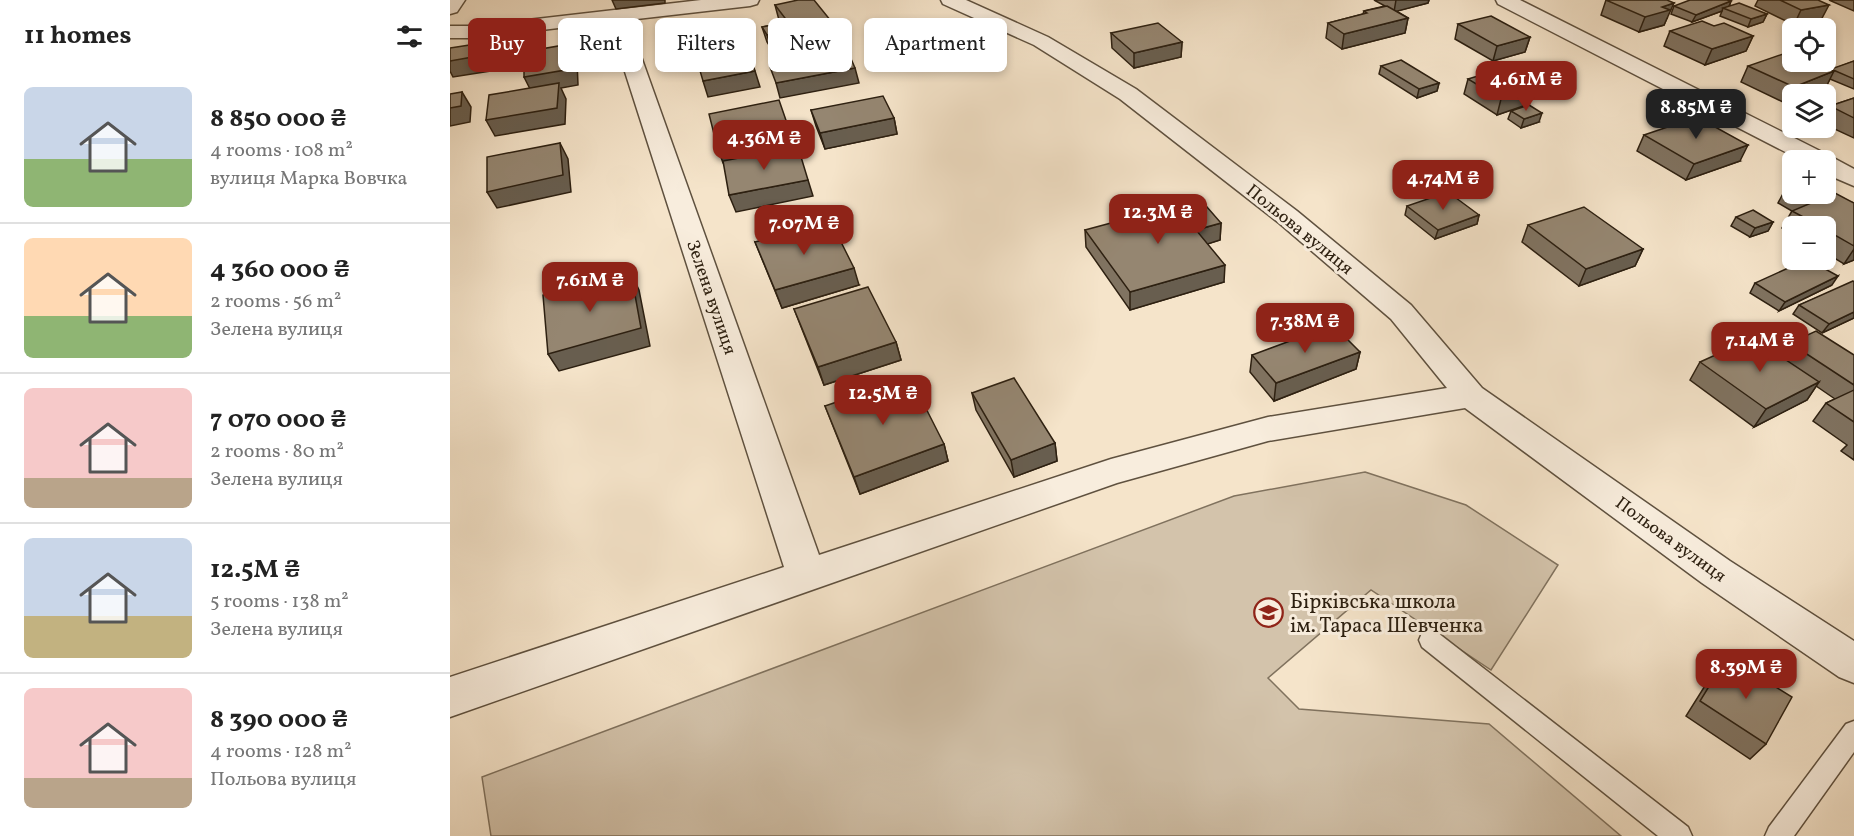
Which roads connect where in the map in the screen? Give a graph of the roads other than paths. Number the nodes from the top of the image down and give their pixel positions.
1 (456, 0) edge
2 (750, 0) edge
3 (950, 0) edge
4 (1505, 0) edge
5 (450, 8) edge
6 (617, 17) junction
7 (450, 32) edge
8 (1799, 150) edge
9 (1836, 169) edge
10 (1854, 178) edge
11 (1471, 396) junction
12 (807, 577) junction
13 (1430, 640) dead end
14 (1854, 664) edge
15 (450, 697) edge
16 (1854, 732) edge
17 (1679, 836) edge
18 (1778, 836) edge

1 - 5 street
2 - 6 street
3 - 11 street, Польова вулиця
4 - 8 street
6 - 7 street
6 - 12 street, Зелена вулиця
9 - 10 street
11 - 12 street
11 - 14 street, Польова вулиця
12 - 15 street
13 - 17 lane
16 - 18 lane

